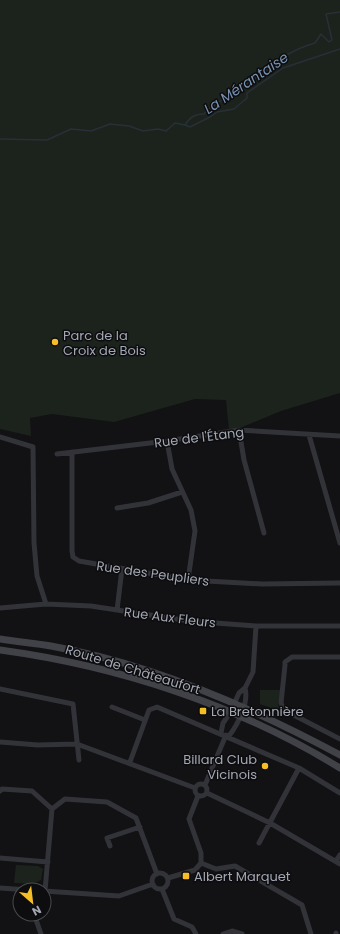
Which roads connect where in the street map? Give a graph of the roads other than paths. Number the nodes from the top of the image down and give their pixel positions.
1 (239, 430) junction
2 (309, 435) junction
3 (340, 436) edge
4 (0, 437) edge
5 (168, 441) junction
6 (72, 452) junction
7 (57, 454) dead end
8 (182, 492) junction
9 (117, 508) dead end
10 (264, 533) dead end
11 (340, 543) edge
12 (122, 569) junction
13 (188, 580) junction
14 (340, 584) edge
15 (46, 604) junction
16 (0, 608) edge
17 (117, 610) junction
18 (256, 626) junction
19 (340, 626) edge
20 (0, 639) edge
21 (0, 650) edge
22 (340, 657) edge
23 (245, 688) junction
24 (0, 689) edge
25 (243, 707) junction
26 (112, 708) dead end
27 (232, 708) junction
28 (239, 717) junction
29 (145, 720) junction
30 (225, 735) junction
31 (340, 739) edge
32 (0, 742) edge
33 (77, 744) junction
34 (340, 755) edge
35 (79, 760) dead end
36 (130, 762) junction
37 (299, 768) junction
38 (340, 768) edge
39 (205, 785) junction
40 (195, 788) junction
41 (0, 791) edge
42 (207, 793) junction
43 (340, 793) edge
44 (198, 796) junction
45 (52, 809) junction
46 (270, 823) junction
47 (140, 827) junction
48 (259, 843) dead end
49 (110, 846) dead end
50 (340, 855) edge
51 (0, 858) edge
52 (48, 862) junction
53 (338, 862) edge
54 (201, 863) junction
55 (157, 874) junction
56 (168, 878) junction
57 (46, 882) edge
58 (153, 884) junction
59 (0, 888) edge
60 (12, 889) edge
61 (162, 889) junction
62 (52, 891) edge
63 (37, 922) edge
64 (41, 934) edge
65 (196, 934) edge
66 (223, 934) edge
67 (242, 934) edge
68 (311, 934) edge

1 - 2 street, Rue de l'Étang
1 - 5 street, Rue de l'Étang
1 - 10 street
2 - 3 street, Rue de l'Étang
2 - 11 street
4 - 15 street
5 - 6 street, Rue de l'Étang
5 - 8 street
6 - 7 street, Rue de l'Étang
6 - 12 street, Rue des Peupliers
8 - 9 street
8 - 13 street
12 - 13 street, Rue des Peupliers
12 - 17 street
13 - 14 street, Rue des Peupliers
15 - 16 street, Rue Aux Fleurs
15 - 17 street, Rue Aux Fleurs
17 - 18 street, Rue Aux Fleurs
18 - 19 street, Rue Aux Fleurs
18 - 23 street
20 - 27 main road, Route de Châteaufort
21 - 27 main road, Route de Châteaufort
22 - 31 street
23 - 25 street
23 - 27 street
24 - 33 street
25 - 27 main road, Route de Châteaufort
25 - 28 street
25 - 34 main road, Route de Châteaufort
26 - 29 street
27 - 28 main road, Route de Châteaufort
27 - 30 street
28 - 30 street
28 - 38 main road, Route de Châteaufort
29 - 30 street
29 - 36 street
30 - 37 street
30 - 39 street
32 - 33 street
33 - 35 street
33 - 36 street
36 - 40 street
37 - 43 street
37 - 46 street
39 - 40 street
39 - 42 street
40 - 44 street
41 - 45 street
42 - 44 street
42 - 46 street
44 - 54 street
45 - 47 street
45 - 52 street
46 - 48 street
46 - 53 street
47 - 49 street
47 - 55 street
50 - 53 street
51 - 52 street
52 - 57 street
54 - 56 street
54 - 68 street
55 - 56 street
55 - 58 street
56 - 61 street
58 - 61 street
58 - 62 street
59 - 60 street
61 - 65 street
63 - 64 street
66 - 67 street

